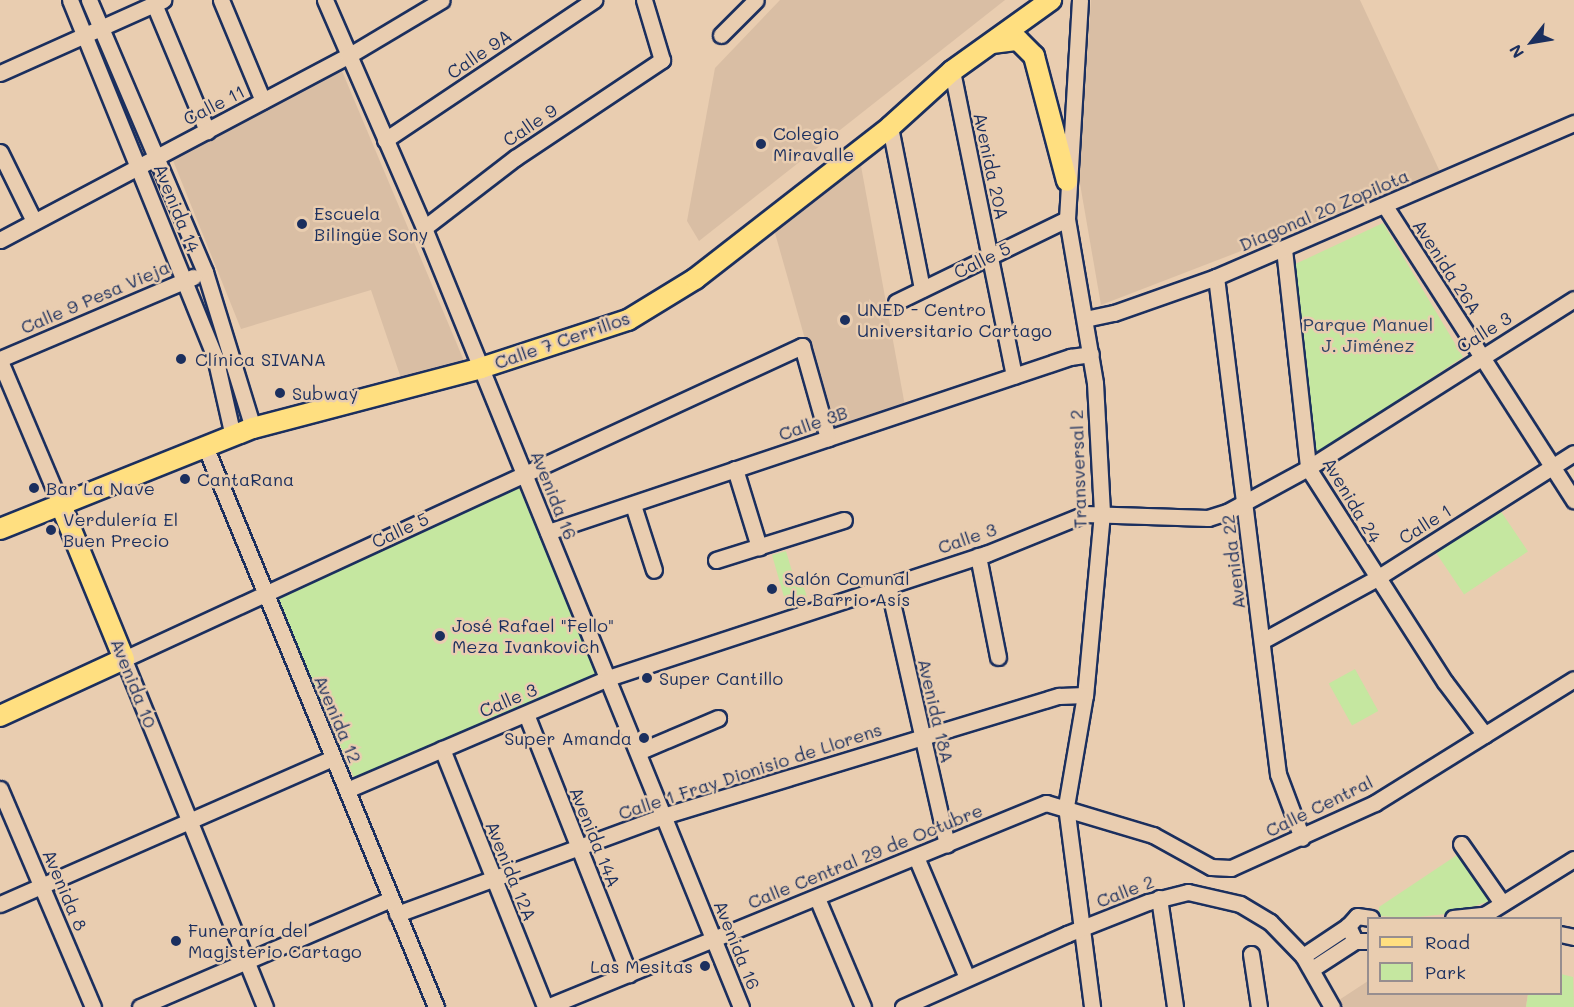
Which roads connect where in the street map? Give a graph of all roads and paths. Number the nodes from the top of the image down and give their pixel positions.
1 (70, 0) edge
2 (89, 0) edge
3 (222, 0) edge
4 (325, 0) edge
5 (442, 0) edge
6 (594, 0) edge
7 (644, 0) edge
8 (756, 0) edge
9 (1051, 0) edge
10 (1080, 0) edge
11 (159, 2) edge
12 (425, 4) edge
13 (100, 28) junction
14 (84, 35) junction
15 (721, 35) dead end
16 (990, 43) junction
17 (348, 56) junction
18 (952, 71) junction
19 (0, 73) edge
20 (263, 101) junction
21 (1574, 123) edge
22 (890, 127) junction
23 (207, 131) junction
24 (385, 140) junction
25 (0, 152) edge
26 (157, 156) junction
27 (138, 166) junction
28 (1067, 181) junction
29 (1385, 206) junction
30 (1067, 219) junction
31 (34, 221) junction
32 (424, 228) junction
33 (0, 240) edge
34 (1284, 249) junction
35 (989, 255) junction
36 (205, 272) junction
37 (1216, 277) junction
38 (185, 280) junction
39 (922, 289) junction
40 (1574, 299) edge
41 (897, 302) dead end
42 (1085, 319) junction
43 (1091, 354) junction
44 (1482, 357) junction
45 (0, 360) edge
46 (481, 368) junction
47 (1014, 376) junction
48 (253, 428) junction
49 (233, 436) junction
50 (828, 438) junction
51 (205, 446) junction
52 (1574, 453) edge
53 (1553, 467) junction
54 (1308, 468) junction
55 (735, 470) junction
56 (524, 473) junction
57 (1574, 500) edge
58 (60, 503) junction
59 (1245, 504) junction
60 (633, 505) junction
61 (1101, 513) junction
62 (844, 520) dead end
63 (0, 529) edge
64 (548, 532) junction
65 (759, 547) junction
66 (978, 556) junction
67 (716, 560) dead end
68 (654, 570) dead end
69 (1377, 578) junction
70 (888, 585) junction
71 (264, 594) junction
72 (1262, 641) junction
73 (998, 657) dead end
74 (124, 659) junction
75 (608, 678) junction
76 (1574, 680) edge
77 (1085, 695) junction
78 (526, 714) junction
79 (0, 716) edge
80 (718, 718) dead end
81 (1485, 735) junction
82 (922, 737) junction
83 (442, 749) junction
84 (638, 752) junction
85 (332, 758) junction
86 (0, 789) edge
87 (347, 790) junction
88 (1066, 806) junction
89 (663, 816) junction
90 (191, 822) junction
91 (1302, 838) junction
92 (947, 844) junction
93 (1461, 844) dead end
94 (579, 849) junction
95 (916, 857) junction
96 (1574, 859) edge
97 (493, 879) junction
98 (41, 886) junction
99 (817, 898) junction
100 (1159, 898) junction
101 (1502, 903) junction
102 (0, 904) edge
103 (394, 906) junction
104 (1367, 917) edge
105 (1492, 917) edge
106 (1348, 926) junction
107 (1080, 929) junction
108 (713, 940) junction
109 (1362, 941) edge
110 (1251, 954) dead end
111 (1303, 956) junction
112 (245, 961) junction
113 (1312, 969) junction
114 (629, 974) junction
115 (967, 978) junction
116 (582, 1001) edge
117 (93, 1007) edge
118 (140, 1007) edge
119 (265, 1007) edge
120 (436, 1007) edge
121 (546, 1007) edge
122 (741, 1007) edge
123 (863, 1007) edge
124 (903, 1007) edge
125 (1092, 1007) edge
126 (1175, 1007) edge
127 (1259, 1007) edge
128 (1332, 1007) edge

1 - 14 street, Avenida 14
2 - 13 street, Avenida 14
3 - 20 street
4 - 17 street, Avenida 16
5 - 12 street, Calle 11
6 - 24 street, Calle 9A
7 - 32 street, Calle 9
8 - 15 street
9 - 16 main road, Calle 7 Cerrillos
10 - 28 street, Transversal 2
11 - 13 street
11 - 23 street
12 - 17 street, Calle 11
13 - 14 street
13 - 26 street, Avenida 14
14 - 19 street
14 - 27 street, Avenida 14
16 - 18 main road, Calle 7 Cerrillos
16 - 28 main road
17 - 20 street, Calle 11
17 - 24 street, Avenida 16
18 - 22 main road, Calle 7 Cerrillos
18 - 35 street, Avenida 20A
20 - 23 street, Calle 11
21 - 29 street, Diagonal 20 Zopilota
22 - 39 street
22 - 46 main road, Calle 7 Cerrillos
23 - 26 street, Calle 11
24 - 32 street, Avenida 16
25 - 31 street
26 - 27 street, Calle 11
26 - 36 street, Avenida 14
27 - 31 street, Calle 11
27 - 38 street, Avenida 14
28 - 30 street, Transversal 2
29 - 34 street, Diagonal 20 Zopilota
29 - 44 street, Avenida 26A
30 - 35 street, Calle 5
30 - 42 street, Transversal 2
31 - 33 street, Calle 11
32 - 46 street, Avenida 16
34 - 37 street, Diagonal 20 Zopilota
34 - 54 street, Avenida 24
35 - 39 street, Calle 5
35 - 47 street, Avenida 20A
36 - 38 street, Calle 9 Pesa Vieja
36 - 48 street, Avenida 14
37 - 42 street, Diagonal 20 Zopilota
37 - 59 street, Avenida 22
38 - 45 street, Calle 9 Pesa Vieja
38 - 49 street, Avenida 14
39 - 41 street, Calle 5
40 - 44 street, Calle 3
42 - 43 street, Transversal 2
43 - 47 street, Calle 3B
43 - 61 street, Transversal 2
44 - 53 street, Avenida 26A
44 - 54 street, Calle 3
45 - 58 street, Avenida 10
46 - 48 main road, Calle 7 Cerrillos
46 - 56 street, Avenida 16
47 - 50 street, Calle 3B
48 - 49 main road, Calle 7 Cerrillos
49 - 51 main road, Calle 7 Cerrillos
50 - 55 street, Calle 3B
50 - 56 street, Calle 5
51 - 58 main road, Calle 7 Cerrillos
51 - 71 street, Avenida 12
52 - 53 street, Calle 1
53 - 57 street, Avenida 26A
53 - 69 street, Calle 1
54 - 59 street, Calle 3
54 - 69 street, Avenida 24
55 - 60 street, Calle 3B
55 - 65 street
56 - 64 street, Avenida 16
56 - 71 street, Calle 5
58 - 63 main road, Calle 7 Cerrillos
58 - 74 main road, Avenida 10
59 - 61 street, Calle 3
59 - 72 street, Avenida 22
60 - 64 street, Calle 3B
60 - 68 street
61 - 66 street, Calle 3
61 - 77 street, Transversal 2
62 - 65 street
64 - 75 street, Avenida 16
65 - 67 street
66 - 70 street, Calle 3
66 - 73 street
69 - 72 street, Calle 1
69 - 81 street, Avenida 24
70 - 75 street, Calle 3
70 - 82 street, Avenida 18A
71 - 74 street, Calle 5
71 - 85 street, Avenida 12
72 - 91 street, Avenida 22
74 - 79 main road, Calle 5
74 - 90 street, Avenida 10
75 - 78 street, Calle 3
75 - 84 street, Avenida 16
76 - 81 street, Calle Central
77 - 82 street, Calle 1 Fray Dionisio de Llorens
77 - 88 street, Transversal 2
78 - 83 street, Calle 3
78 - 94 street, Avenida 14A
80 - 84 street
81 - 91 street, Calle Central
82 - 89 street, Calle 1 Fray Dionisio de Llorens
82 - 92 street, Avenida 18A
83 - 87 street, Calle 3
83 - 97 street, Avenida 12A
84 - 89 street, Avenida 16
85 - 87 street, Avenida 12
85 - 90 street
86 - 98 street, Avenida 8
87 - 103 street, Avenida 12
88 - 91 street, Calle Central
88 - 92 street, Calle Central 29 de Octubre
88 - 107 street, Transversal 2
89 - 94 street, Calle 1 Fray Dionisio de Llorens
89 - 108 street, Avenida 16
90 - 98 street
90 - 112 street, Avenida 10
92 - 95 street, Calle Central 29 de Octubre
93 - 101 street
94 - 97 street, Calle 1 Fray Dionisio de Llorens
94 - 114 street, Avenida 14A
95 - 99 street, Calle Central 29 de Octubre
95 - 115 street
96 - 101 street
97 - 103 street, Calle 1 Fray Dionisio de Llorens
97 - 121 street, Avenida 12A
98 - 102 street
98 - 117 street, Avenida 8
99 - 108 street, Calle Central 29 de Octubre
99 - 123 street
100 - 107 street, Calle 2
100 - 111 street, Calle 2
100 - 126 street
101 - 105 street
103 - 112 street, Calle 1 Fray Dionisio de Llorens
103 - 120 street, Avenida 12
104 - 106 street
106 - 109 street
106 - 111 street
107 - 115 street, Calle 2
107 - 125 street, Transversal 2
108 - 114 street, Calle Central 29 de Octubre
108 - 122 street, Avenida 16
109 - 113 street
110 - 127 street
111 - 113 street, Calle 2
112 - 118 street, Calle 1 Fray Dionisio de Llorens
112 - 119 street, Avenida 10
113 - 128 street, Calle 2
114 - 116 street, Calle Central 29 de Octubre
115 - 124 street, Calle 2
116 - 121 street, Calle Central 29 de Octubre

